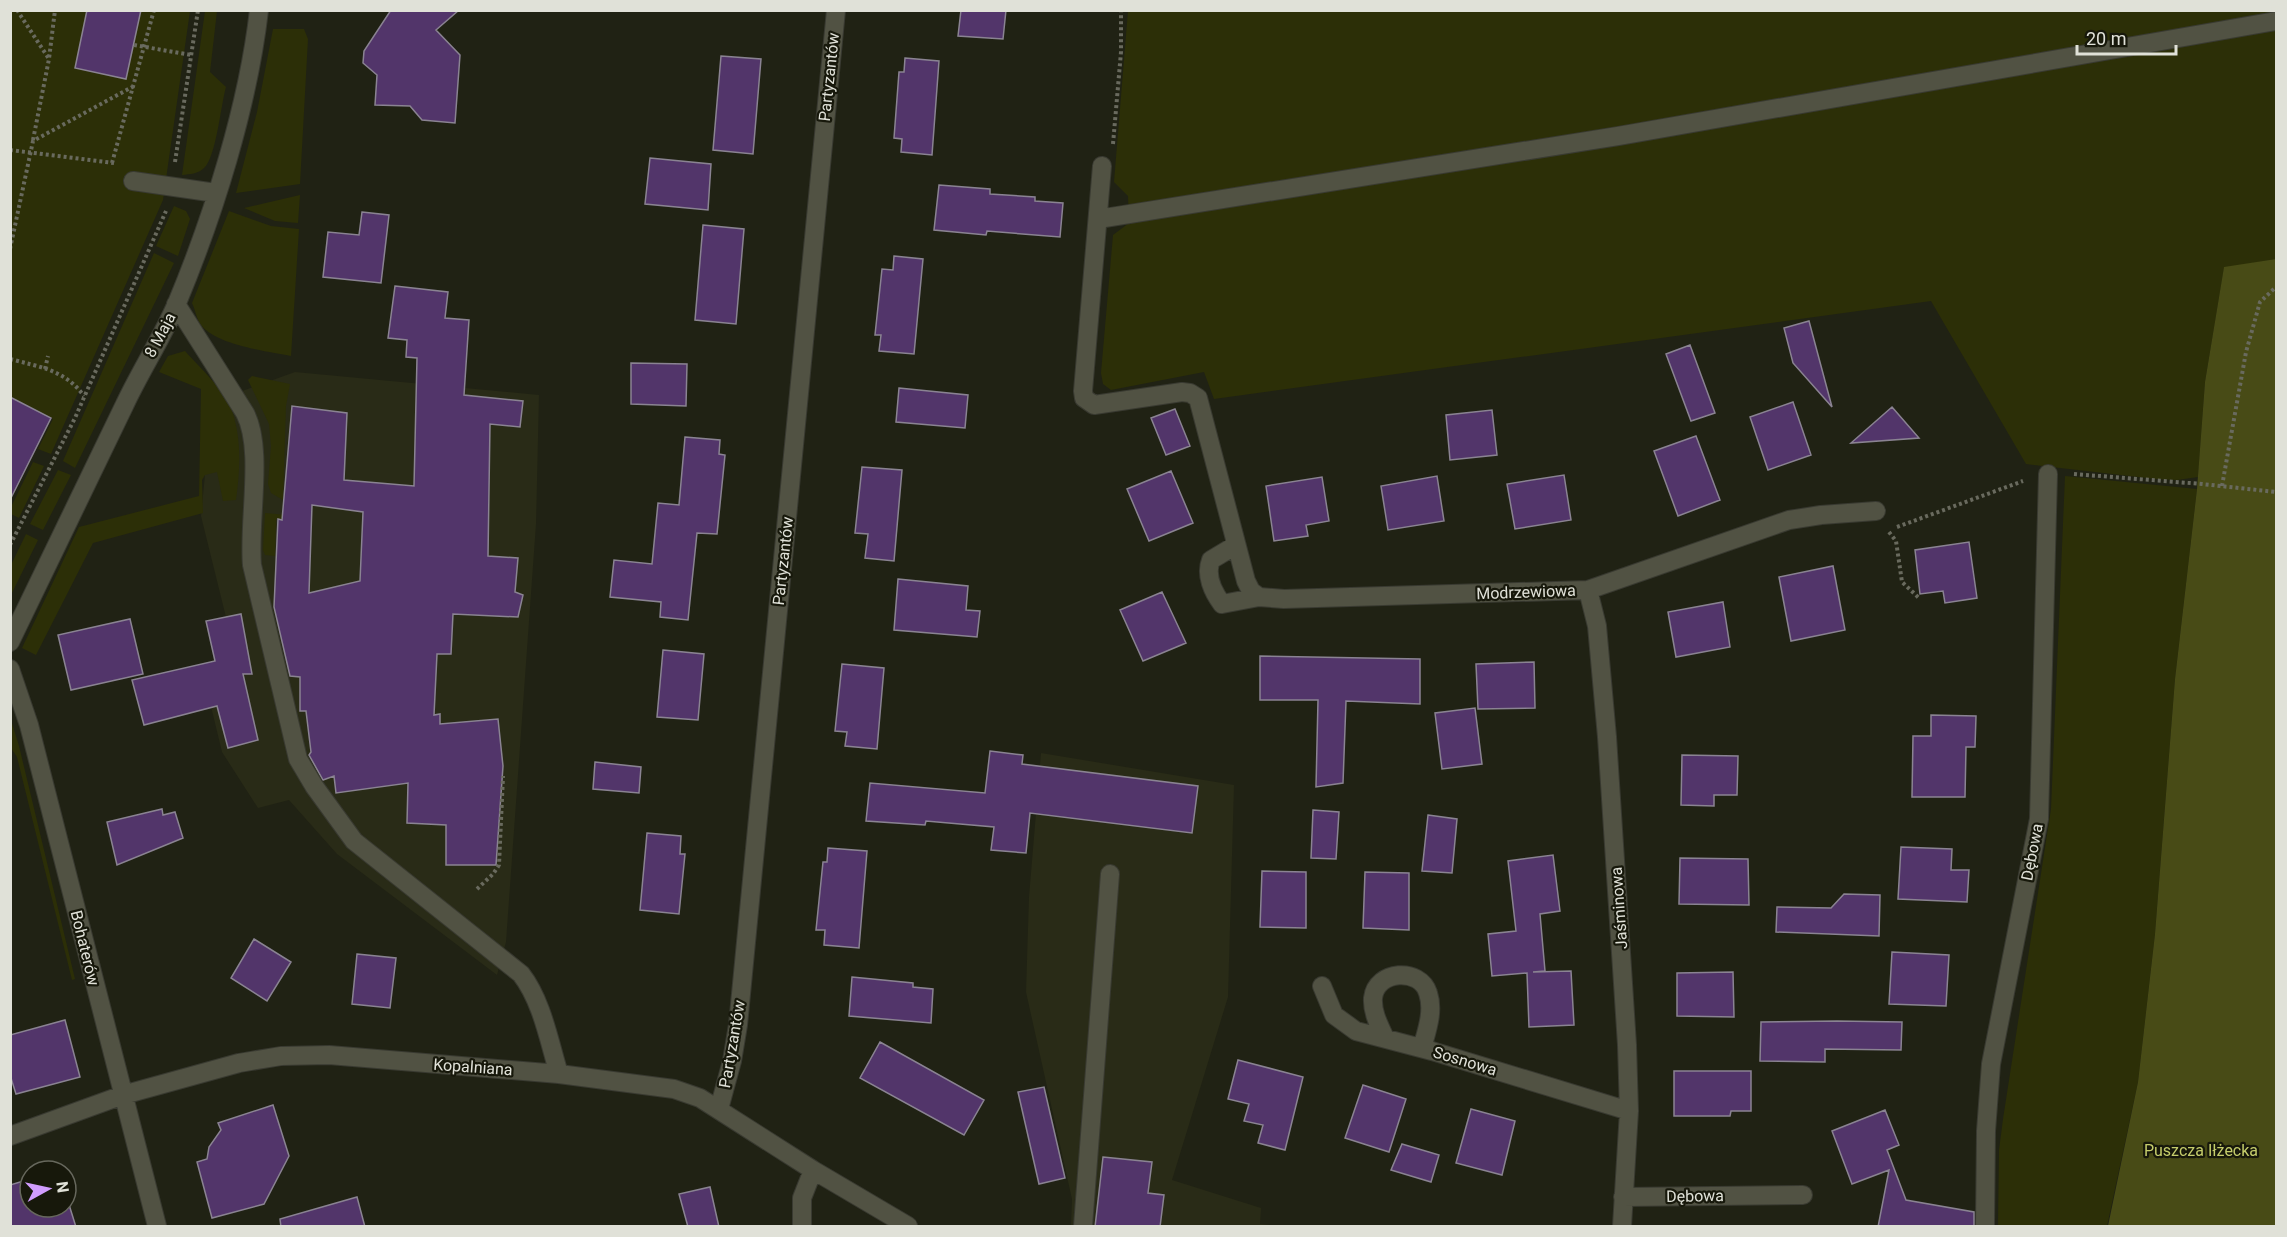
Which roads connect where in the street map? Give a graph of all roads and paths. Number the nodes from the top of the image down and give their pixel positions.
1 (17, 10) edge
2 (55, 10) edge
3 (154, 10) edge
4 (198, 10) edge
5 (259, 10) edge
6 (836, 10) edge
7 (1121, 10) edge
8 (2277, 21) edge
9 (134, 45) dead end
10 (145, 47) junction
11 (191, 55) junction
12 (49, 59) junction
13 (134, 86) junction
14 (33, 141) junction
15 (10, 150) edge
16 (30, 152) junction
17 (112, 163) junction
18 (123, 164) dead end
19 (1101, 175) joint
20 (133, 181) dead end
21 (172, 188) junction
22 (216, 193) junction
23 (1098, 219) junction
24 (10, 249) edge
25 (2277, 287) edge
26 (176, 304) junction
27 (48, 356) dead end
28 (10, 359) edge
29 (45, 369) junction
30 (84, 397) junction
31 (2048, 474) junction
32 (2222, 486) junction
33 (2277, 492) edge
34 (1875, 511) joint
35 (1888, 531) junction
36 (10, 544) edge
37 (1236, 545) junction
38 (1588, 590) junction
39 (1259, 597) junction
40 (1919, 598) dead end
41 (10, 642) edge
42 (10, 669) edge
43 (503, 776) dead end
44 (1110, 874) dead end
45 (477, 889) dead end
46 (1322, 986) dead end
47 (1384, 1038) junction
48 (1422, 1048) junction
49 (559, 1074) junction
50 (123, 1095) junction
51 (719, 1109) junction
52 (1629, 1111) junction
53 (10, 1136) edge
54 (813, 1170) junction
55 (1803, 1195) dead end
56 (1623, 1197) junction
57 (157, 1227) edge
58 (802, 1227) edge
59 (909, 1227) edge
60 (1083, 1227) edge
61 (1622, 1227) edge
62 (1985, 1227) edge

1 - 12 path
2 - 12 path
3 - 10 path
4 - 11 path
5 - 22 street, 8 Maja
6 - 51 street, Partyzantów
7 - 19 path
8 - 23 street
9 - 10 path
10 - 11 path
10 - 13 path
11 - 21 path
12 - 14 path
13 - 14 path
13 - 17 path
14 - 16 path
15 - 16 path
16 - 17 path
16 - 24 path
17 - 18 path
19 - 23 street
20 - 21 street
21 - 22 street
21 - 30 path
22 - 26 street, 8 Maja
23 - 37 street
25 - 32 path
26 - 41 street, 8 Maja
26 - 49 street
27 - 29 path
28 - 29 path
29 - 30 path
30 - 36 path
31 - 32 path
31 - 35 path
31 - 62 street, Dębowa
32 - 33 path
34 - 35 path
34 - 38 street, Modrzewiowa
35 - 40 path
37 - 39 street
37 - 39 street, Modrzewiowa
38 - 39 street, Modrzewiowa
38 - 52 street, Jaśminowa
42 - 50 street, Bohaterów
43 - 45 path
44 - 60 street
46 - 47 street, Sosnowa
47 - 48 street, Sosnowa
47 - 48 street
48 - 52 street, Sosnowa
49 - 50 street, Kopalniana
49 - 51 street, Kopalniana
50 - 53 street, Kopalniana
50 - 57 street, Bohaterów
51 - 54 street, Kopalniana
52 - 56 street, Jaśminowa
54 - 58 street
54 - 59 street, Kopalniana
55 - 56 street, Dębowa
56 - 61 street, Jaśminowa

